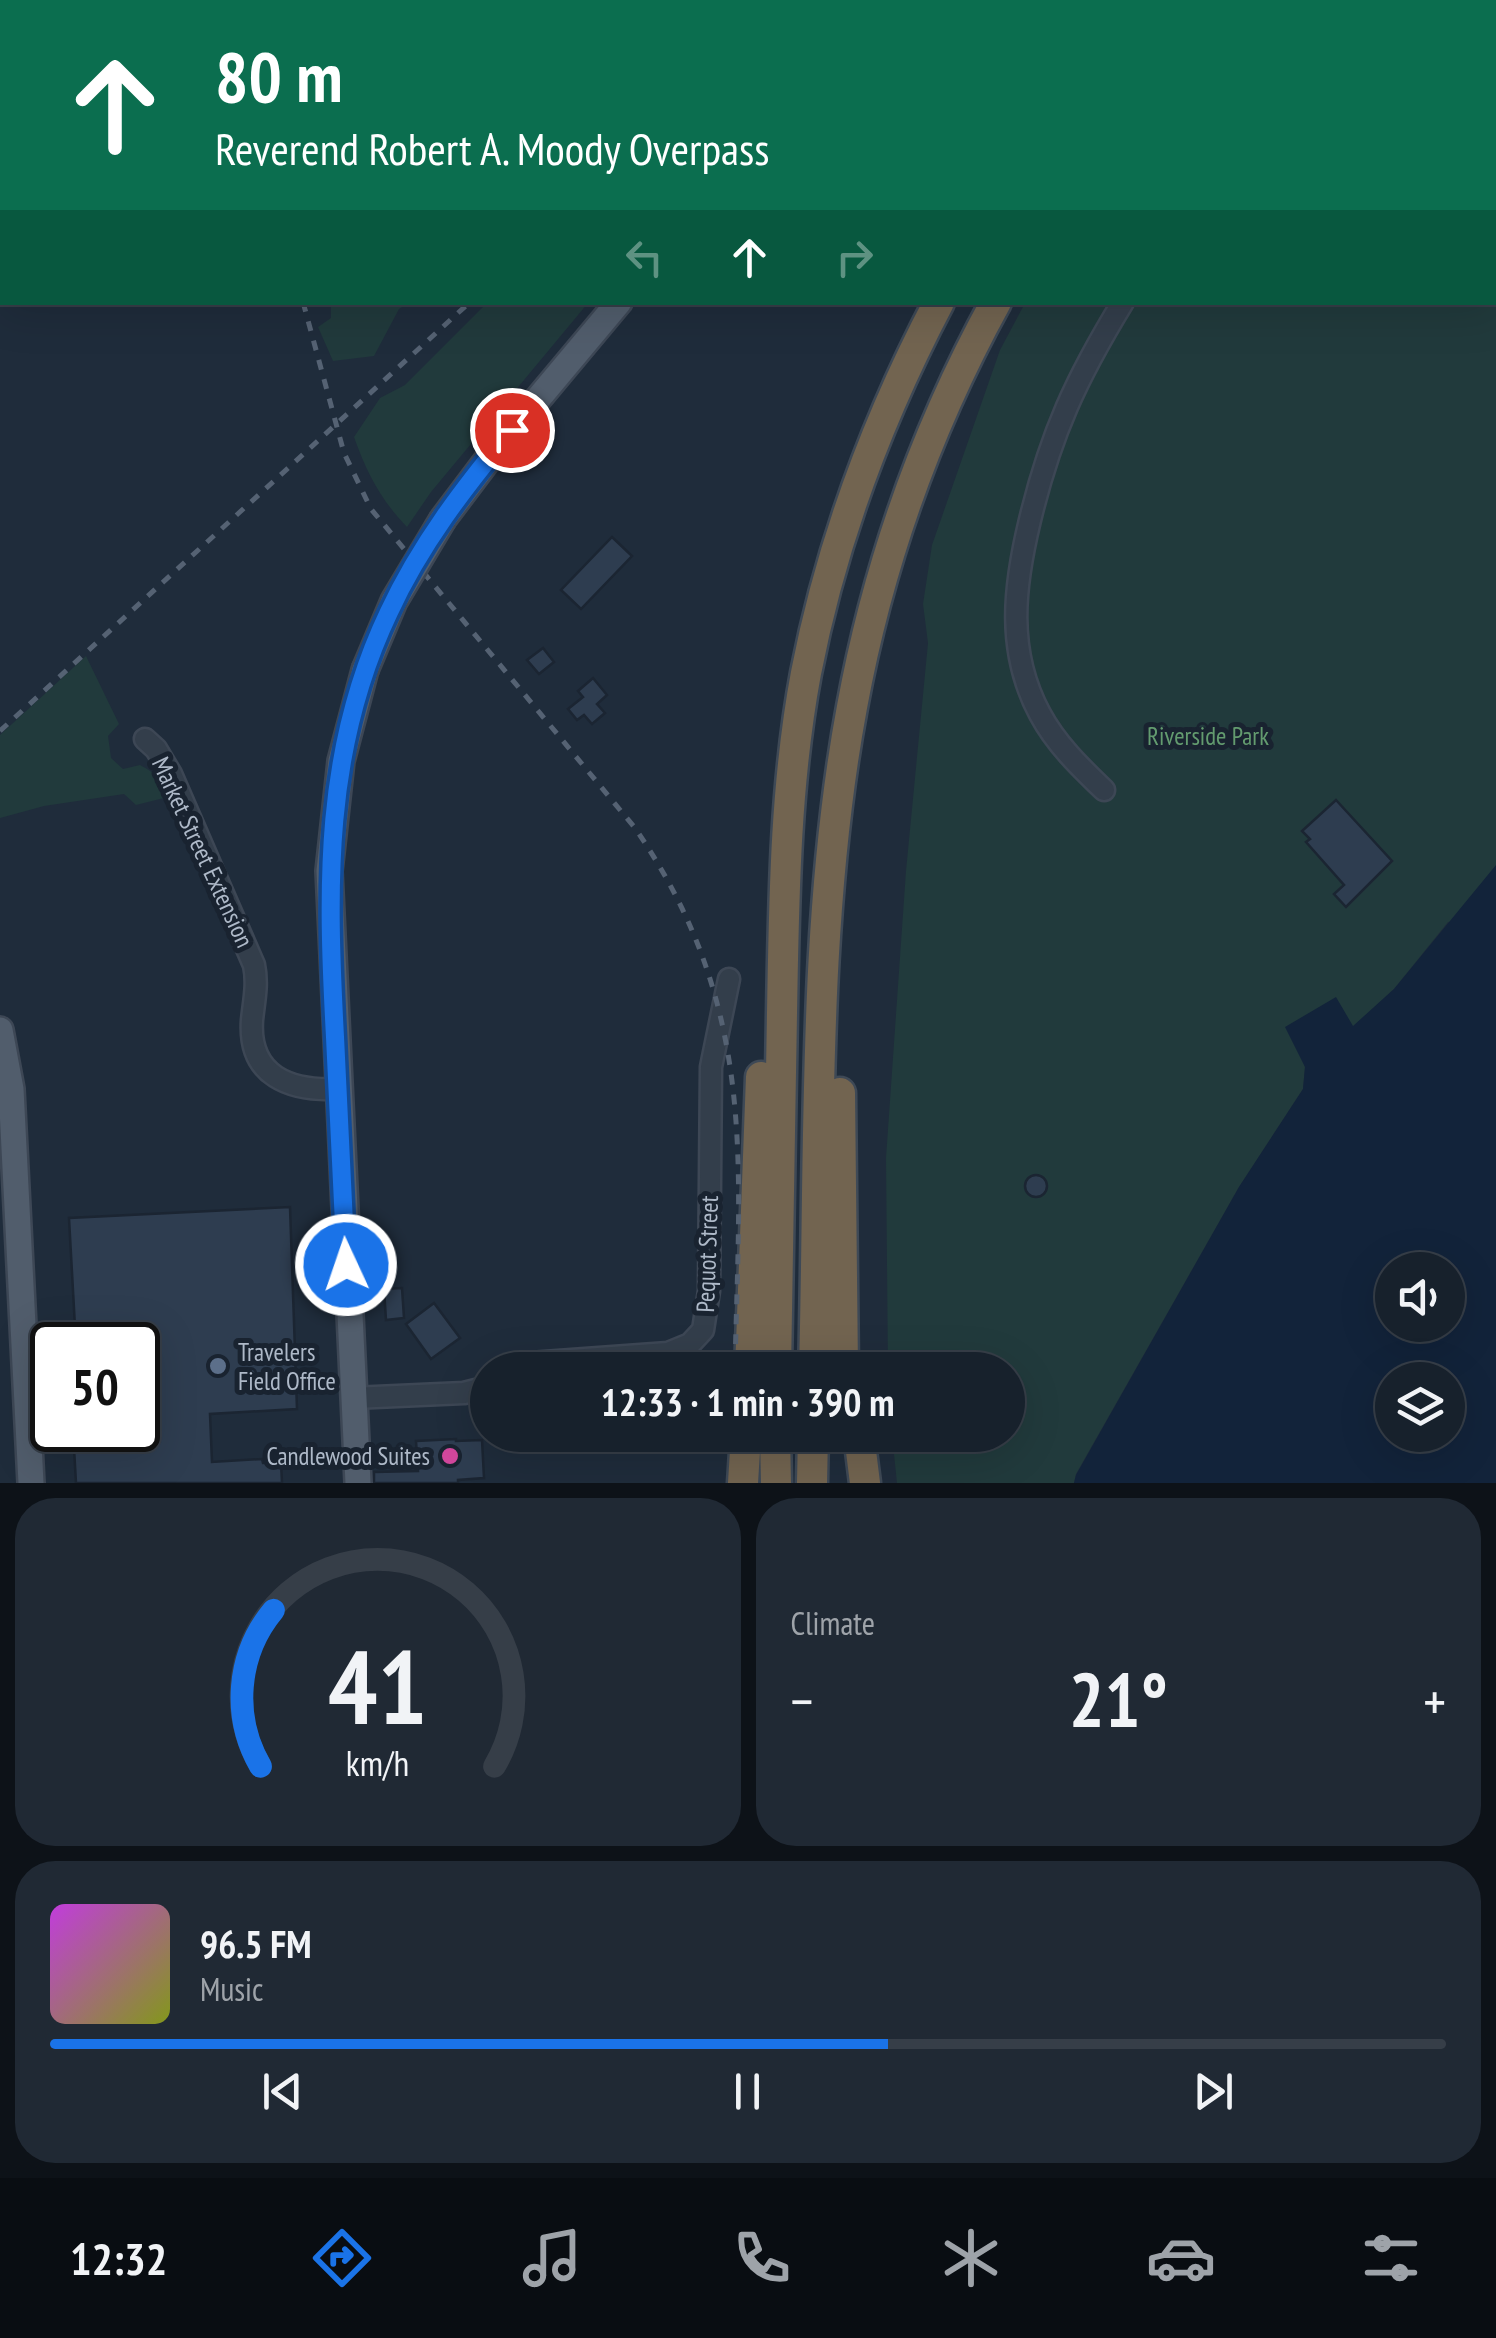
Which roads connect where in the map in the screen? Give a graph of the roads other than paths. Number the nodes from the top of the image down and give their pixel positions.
1 (616, 305) edge
2 (938, 305) edge
3 (994, 305) edge
4 (1121, 305) edge
5 (145, 740) dead end
6 (1104, 790) dead end
7 (790, 798) junction
8 (729, 979) dead end
9 (824, 999) junction
10 (0, 1030) edge
11 (338, 1089) junction
12 (844, 1315) junction
13 (670, 1352) edge
14 (751, 1352) edge
15 (776, 1352) edge
16 (814, 1352) edge
17 (843, 1352) edge
18 (849, 1352) edge
19 (470, 1391) edge
20 (353, 1398) junction
21 (745, 1452) edge
22 (776, 1452) edge
23 (813, 1452) edge
24 (847, 1452) edge
25 (861, 1452) edge
26 (31, 1483) edge
27 (358, 1483) edge
28 (743, 1483) edge
29 (776, 1483) edge
30 (812, 1483) edge
31 (850, 1483) edge
32 (865, 1483) edge

1 - 11 main road, bridge
2 - 7 highway
3 - 9 highway
4 - 6 street
5 - 11 street, Market Street Extension
7 - 14 highway
7 - 15 highway
8 - 13 street, Pequot Street
9 - 12 highway
9 - 16 highway
10 - 26 main road
11 - 20 main road
12 - 17 highway
12 - 18 highway
19 - 20 street
20 - 27 main road
21 - 28 highway
22 - 29 highway
23 - 30 highway
24 - 31 highway
25 - 32 highway

